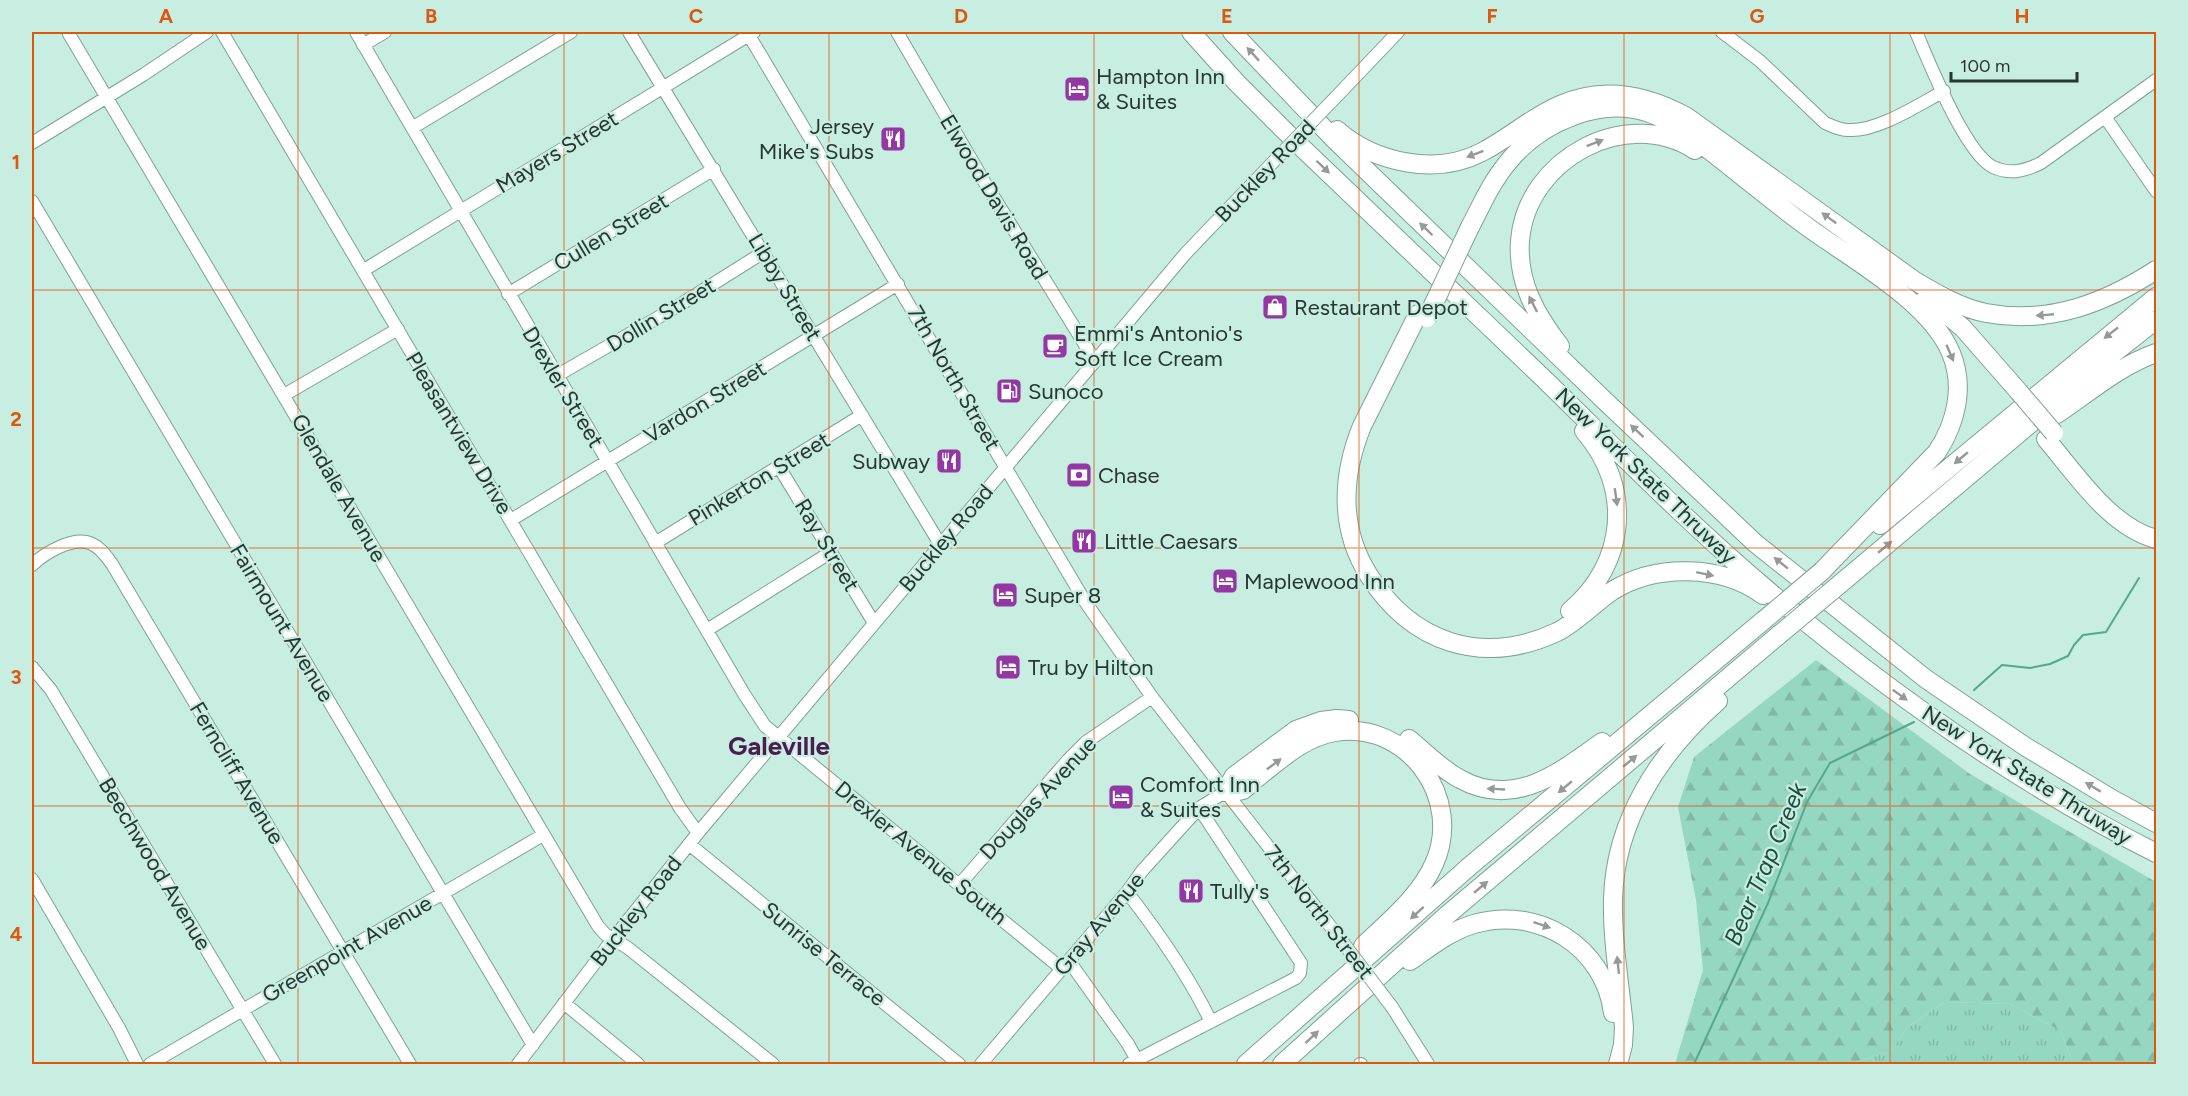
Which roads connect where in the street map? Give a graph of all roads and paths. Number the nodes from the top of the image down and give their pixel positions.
1 (207, 32) edge
2 (222, 32) edge
3 (356, 32) edge
4 (385, 32) edge
5 (571, 32) edge
6 (629, 32) edge
7 (750, 32) edge
8 (897, 32) edge
9 (1191, 32) edge
10 (1232, 32) edge
11 (1398, 32) edge
12 (1722, 32) edge
13 (1916, 32) edge
14 (69, 34) dead end
15 (363, 45) junction
16 (1274, 77) junction
17 (2157, 80) edge
18 (664, 87) junction
19 (1944, 91) junction
20 (107, 97) junction
21 (1544, 114) junction
22 (2105, 117) junction
23 (412, 128) junction
24 (32, 143) edge
25 (714, 169) junction
26 (1763, 191) junction
27 (2157, 191) edge
28 (32, 201) edge
29 (459, 210) junction
30 (1466, 225) junction
31 (764, 252) junction
32 (1876, 252) junction
33 (1865, 268) junction
34 (364, 270) junction
35 (2157, 270) edge
36 (898, 284) junction
37 (508, 294) junction
38 (2157, 297) edge
39 (1422, 316) junction
40 (2157, 320) edge
41 (398, 329) junction
42 (814, 335) junction
43 (2157, 353) edge
44 (1095, 361) junction
45 (556, 376) junction
46 (1542, 378) junction
47 (284, 395) junction
48 (2016, 396) junction
49 (1605, 401) junction
50 (862, 415) junction
51 (2050, 436) junction
52 (607, 462) junction
53 (778, 467) junction
54 (1006, 467) junction
55 (1974, 471) junction
56 (511, 520) junction
57 (2157, 530) edge
58 (2157, 539) edge
59 (655, 543) junction
60 (940, 544) junction
61 (831, 552) junction
62 (32, 565) edge
63 (1822, 571) junction
64 (874, 624) junction
65 (707, 630) junction
66 (1780, 634) junction
67 (1739, 641) junction
68 (32, 667) edge
69 (1868, 672) junction
70 (1152, 697) junction
71 (778, 738) junction
72 (1225, 792) junction
73 (1199, 808) junction
74 (2157, 823) edge
75 (698, 833) junction
76 (543, 835) junction
77 (689, 844) junction
78 (2157, 853) edge
79 (32, 879) edge
80 (959, 885) junction
81 (1127, 892) junction
82 (443, 894) junction
83 (613, 939) junction
84 (343, 952) junction
85 (1066, 965) junction
86 (564, 1004) junction
87 (242, 1009) junction
88 (1342, 1009) junction
89 (1211, 1022) junction
90 (533, 1045) junction
91 (1133, 1062) edge
92 (137, 1065) edge
93 (150, 1065) edge
94 (275, 1065) edge
95 (410, 1065) edge
96 (518, 1065) edge
97 (638, 1065) edge
98 (773, 1065) edge
99 (959, 1065) edge
100 (981, 1065) edge
101 (1244, 1065) edge
102 (1282, 1065) edge
103 (1428, 1065) edge
104 (1608, 1065) edge
105 (1618, 1065) edge

1 - 20 street
2 - 34 street, Pleasantview Drive
3 - 15 street, Drexler Street
4 - 15 street
5 - 23 street
6 - 18 street, Libby Street
7 - 18 street, Mayers Street
7 - 36 street, 7th North Street
8 - 44 street, Elwood Davis Road
9 -> 46 highway, New York State Thruway
16 -> 10 highway, New York State Thruway
11 - 44 street, Buckley Road, bridge
12 - 19 street
13 - 19 street
14 - 20 street, Glendale Avenue
15 - 23 street, Drexler Street
21 -> 16 highway
49 -> 16 highway, New York State Thruway
17 - 22 street
18 - 25 street, Libby Street
18 - 29 street, Mayers Street
19 - 22 street
20 - 24 street
20 - 47 street, Glendale Avenue
21 - 30 highway
32 -> 21 highway
22 - 27 street
23 - 29 street, Drexler Street
25 - 31 street, Libby Street
25 - 37 street, Cullen Street
26 - 30 highway
26 - 33 highway
49 -> 26 highway
28 - 82 street, Fairmount Avenue
29 - 34 street, Mayers Street
29 - 37 street, Drexler Street
30 - 39 highway, bridge
31 - 42 street, Libby Street
31 - 45 street, Dollin Street
35 -> 32 highway
32 - 48 highway
33 - 48 highway
33 -> 63 highway
34 - 41 street, Pleasantview Drive
36 - 42 street, Vardon Street
36 - 54 street, 7th North Street
37 - 45 street, Drexler Street
38 -> 63 highway
46 -> 39 highway
39 -> 69 highway
40 - 55 highway
41 - 47 street
41 - 56 street, Pleasantview Drive
42 - 50 street, Libby Street
42 - 52 street, Vardon Street
43 - 55 highway
44 - 54 street, Buckley Road
45 - 52 street, Drexler Street
46 - 69 highway, New York State Thruway
47 - 76 street, Glendale Avenue
48 - 51 highway
74 -> 49 highway, New York State Thruway
50 - 53 street, Pinkerton Street
50 - 60 street, Libby Street
51 - 57 highway
51 - 58 highway
52 - 56 street, Vardon Street
52 - 59 street, Drexler Street
53 - 59 street, Pinkerton Street
53 - 61 street, Ray Street
54 - 60 street, Buckley Road
54 - 70 street, 7th North Street
66 -> 55 highway, bridge
56 - 75 street, Pleasantview Drive
59 - 65 street, Drexler Street
60 - 64 street, Buckley Road
61 - 64 street, Ray Street
61 - 65 street
62 - 84 street, Ferncliff Avenue
63 - 67 highway, bridge
64 - 71 street, Buckley Road
65 - 71 street, Drexler Street
88 -> 66 highway
105 -> 66 highway
67 -> 72 highway
67 -> 101 highway
68 - 87 street, Beechwood Avenue
69 -> 78 highway, New York State Thruway
70 - 72 street, 7th North Street
70 - 80 street, Douglas Avenue
71 - 75 street, Buckley Road
71 - 80 street, Drexler Avenue South
72 - 73 street, Gray Avenue
72 -> 101 highway
72 - 103 street, 7th North Street, bridge
73 - 81 street, Gray Avenue
73 - 89 street
75 - 77 street, Buckley Road
76 - 82 street, Greenpoint Avenue
76 - 83 street, Glendale Avenue
77 - 83 street, Buckley Road
77 - 99 street, Sunrise Terrace
79 - 92 street
80 - 85 street, Drexler Avenue South
81 - 85 street, Gray Avenue
81 - 89 street
82 - 84 street, Greenpoint Avenue
82 - 90 street, Fairmount Avenue
83 - 86 street, Buckley Road
83 - 98 street, Glendale Avenue
84 - 87 street, Greenpoint Avenue
84 - 95 street, Ferncliff Avenue
85 - 91 street, Drexler Avenue South
85 - 100 street, Gray Avenue
86 - 90 street, Buckley Road
86 - 97 street
87 - 93 street, Greenpoint Avenue
87 - 94 street, Beechwood Avenue
102 -> 88 highway
88 -> 104 highway
89 - 91 street
90 - 96 street, Buckley Road

